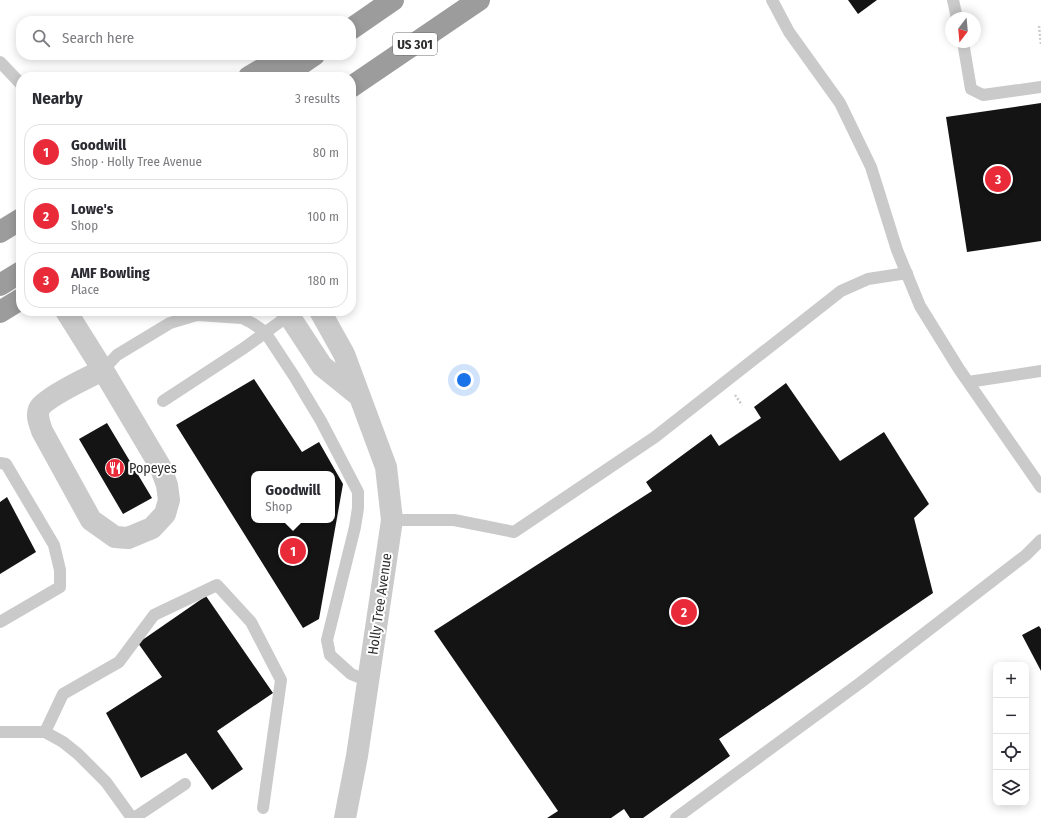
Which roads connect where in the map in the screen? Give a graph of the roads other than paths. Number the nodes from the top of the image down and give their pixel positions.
1 (371, 0) edge
2 (394, 0) edge
3 (479, 0) edge
4 (772, 0) edge
5 (953, 0) edge
6 (956, 12) edge
7 (349, 16) edge
8 (356, 26) edge
9 (964, 48) edge
10 (278, 60) edge
11 (307, 60) edge
12 (0, 62) edge
13 (257, 72) edge
14 (289, 72) edge
15 (16, 79) edge
16 (356, 84) edge
17 (1041, 87) edge
18 (16, 222) edge
19 (0, 232) edge
20 (907, 273) junction
21 (16, 275) edge
22 (0, 285) edge
23 (16, 302) edge
24 (0, 312) edge
25 (69, 316) edge
26 (194, 316) edge
27 (212, 316) edge
28 (284, 316) edge
29 (289, 316) edge
30 (323, 316) edge
31 (265, 332) junction
32 (103, 370) junction
33 (1041, 371) edge
34 (968, 382) junction
35 (358, 395) junction
36 (163, 401) dead end
37 (0, 463) edge
38 (1041, 487) edge
39 (392, 520) junction
40 (1041, 540) edge
41 (0, 622) edge
42 (368, 681) junction
43 (0, 732) edge
44 (45, 732) junction
45 (185, 784) dead end
46 (263, 808) dead end
47 (133, 818) edge
48 (346, 818) edge
49 (676, 818) edge

1 - 7 highway
2 - 8 highway
3 - 16 highway, US 301
4 - 20 lane
5 - 6 lane
9 - 17 lane
10 - 13 highway
11 - 14 highway
12 - 15 lane
18 - 19 highway
20 - 34 lane
20 - 39 lane
21 - 22 highway
23 - 24 highway
25 - 32 street
26 - 32 lane
27 - 31 lane
28 - 31 lane
29 - 35 street, Holly Tree Avenue
30 - 35 street, Holly Tree Avenue
31 - 36 lane
31 - 42 lane
32 - 32 street
33 - 34 lane
34 - 38 lane
35 - 39 street, Holly Tree Avenue
37 - 41 lane
39 - 42 street, Holly Tree Avenue
40 - 49 lane
42 - 48 street, Holly Tree Avenue
43 - 44 lane
44 - 46 lane
44 - 47 lane
45 - 47 lane

